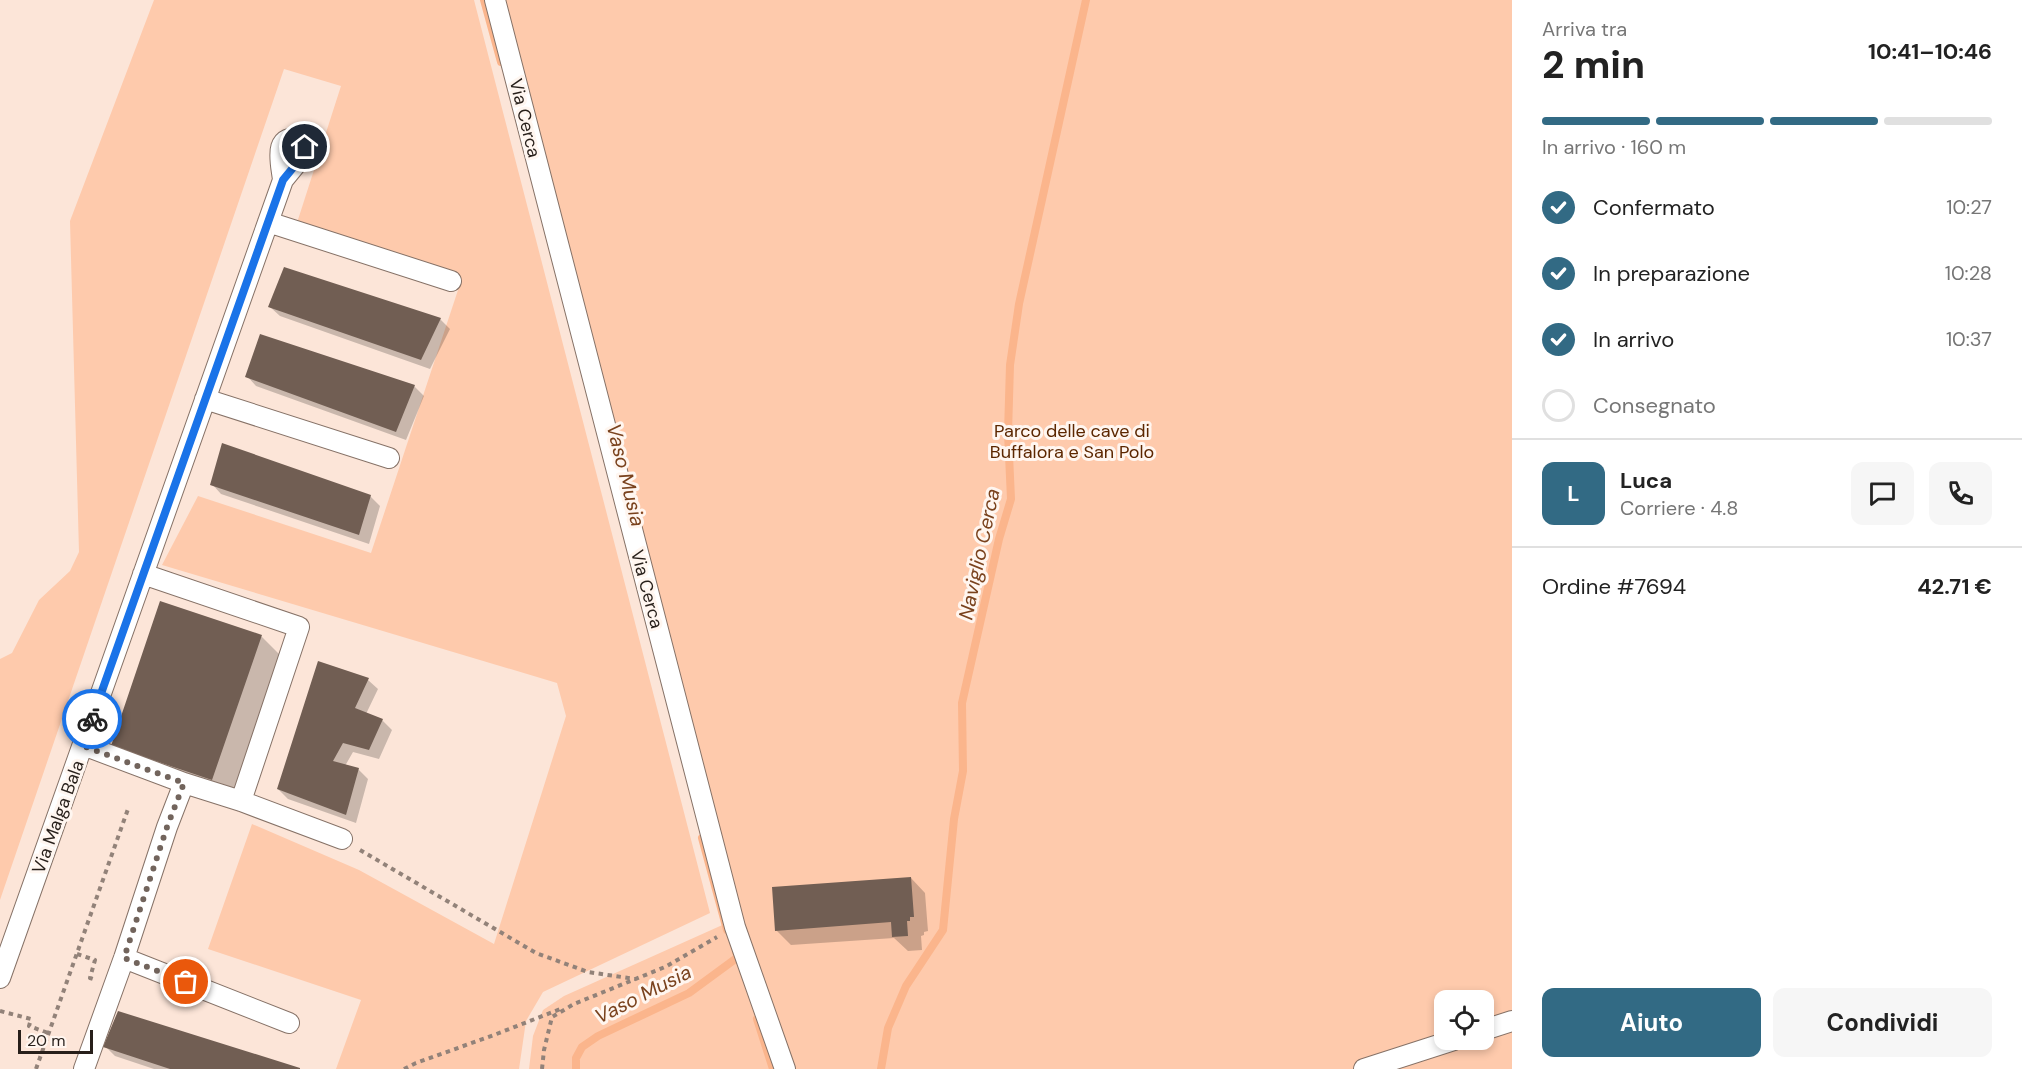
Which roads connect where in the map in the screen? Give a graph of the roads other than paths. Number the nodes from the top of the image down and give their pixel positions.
1 (495, 0) edge
2 (283, 180) dead end
3 (268, 222) junction
4 (451, 281) dead end
5 (205, 399) junction
6 (389, 458) dead end
7 (143, 574) junction
8 (83, 746) junction
9 (184, 783) junction
10 (241, 801) junction
11 (342, 839) road end
12 (124, 958) junction
13 (0, 978) edge
14 (1512, 1020) edge
15 (289, 1023) dead end
16 (1494, 1026) edge
17 (1434, 1046) edge
18 (84, 1069) edge
19 (785, 1069) edge
20 (1364, 1069) edge

1 - 19 street, Via Cerca
2 - 3 street, Via Malga Bala
3 - 4 street
3 - 5 street, Via Malga Bala
5 - 6 street
5 - 7 street, Via Malga Bala
7 - 8 street, Via Malga Bala
7 - 10 street
8 - 9 street
8 - 13 street, Via Malga Bala
9 - 10 street
9 - 12 street
10 - 11 street
12 - 15 street
12 - 18 street
14 - 16 street
17 - 20 street

